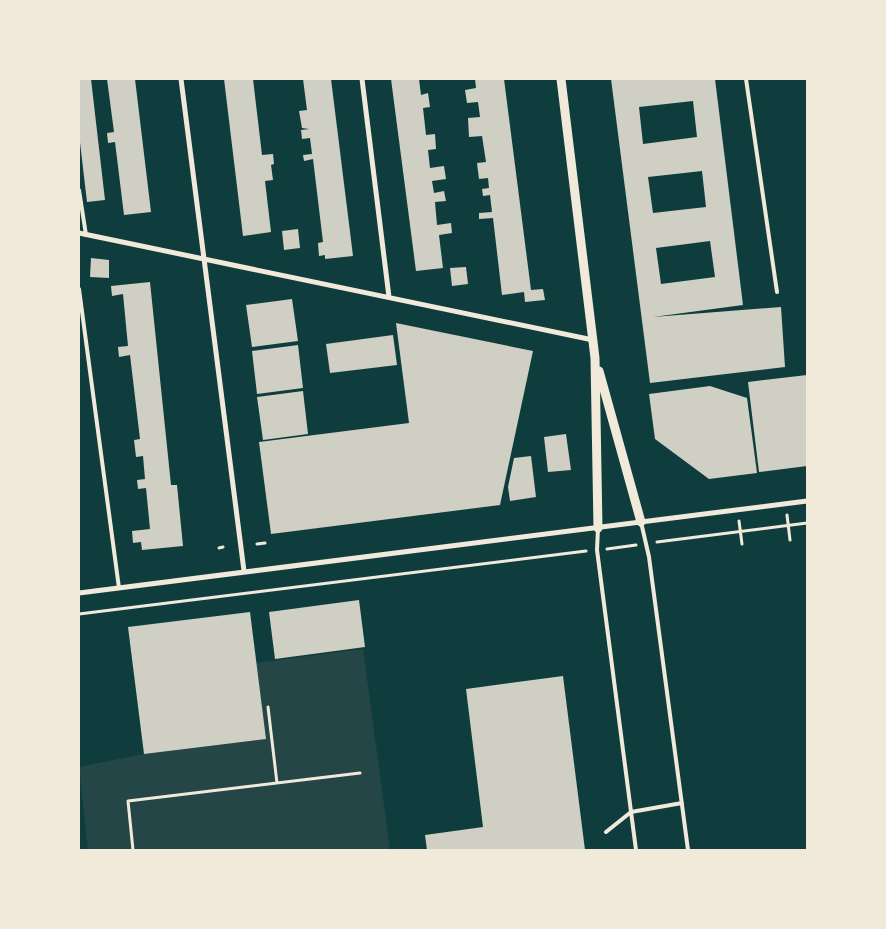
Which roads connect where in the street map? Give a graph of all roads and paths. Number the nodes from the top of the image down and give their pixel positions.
1 (182, 79) edge
2 (362, 79) edge
3 (562, 79) edge
4 (746, 79) edge
5 (79, 190) edge
6 (79, 233) edge
7 (86, 235) junction
8 (204, 259) junction
9 (79, 289) edge
10 (777, 292) dead end
11 (389, 297) junction
12 (593, 340) junction
13 (595, 358) junction
14 (807, 502) edge
15 (788, 520) dead end
16 (641, 522) junction
17 (807, 523) edge
18 (739, 525) dead end
19 (788, 525) junction
20 (598, 528) junction
21 (739, 531) junction
22 (790, 540) dead end
23 (265, 543) dead end
24 (257, 544) dead end
25 (646, 544) junction
26 (742, 544) dead end
27 (597, 550) junction
28 (244, 571) junction
29 (119, 588) junction
30 (79, 593) edge
31 (79, 614) edge
32 (268, 707) dead end
33 (360, 773) dead end
34 (277, 783) junction
35 (682, 804) junction
36 (631, 812) junction
37 (606, 832) dead end
38 (133, 850) edge
39 (636, 850) edge
40 (688, 850) edge

1 - 8 street
2 - 11 street
3 - 12 street
4 - 10 lane
5 - 7 lane
6 - 7 street
7 - 8 street
8 - 11 street
8 - 28 street
9 - 29 lane
11 - 12 street
12 - 13 street
13 - 16 street
13 - 20 street
14 - 16 street
15 - 19 path
16 - 20 street
16 - 25 lane
17 - 19 path
18 - 21 path
19 - 21 path
19 - 22 path
20 - 27 lane
20 - 28 street
21 - 25 path
21 - 26 path
23 - 24 path
25 - 27 path
25 - 35 lane
27 - 31 path
27 - 36 lane
28 - 29 street
29 - 30 street
32 - 34 path
33 - 34 path
34 - 38 path
35 - 36 lane
35 - 40 lane
36 - 37 lane
36 - 39 lane

